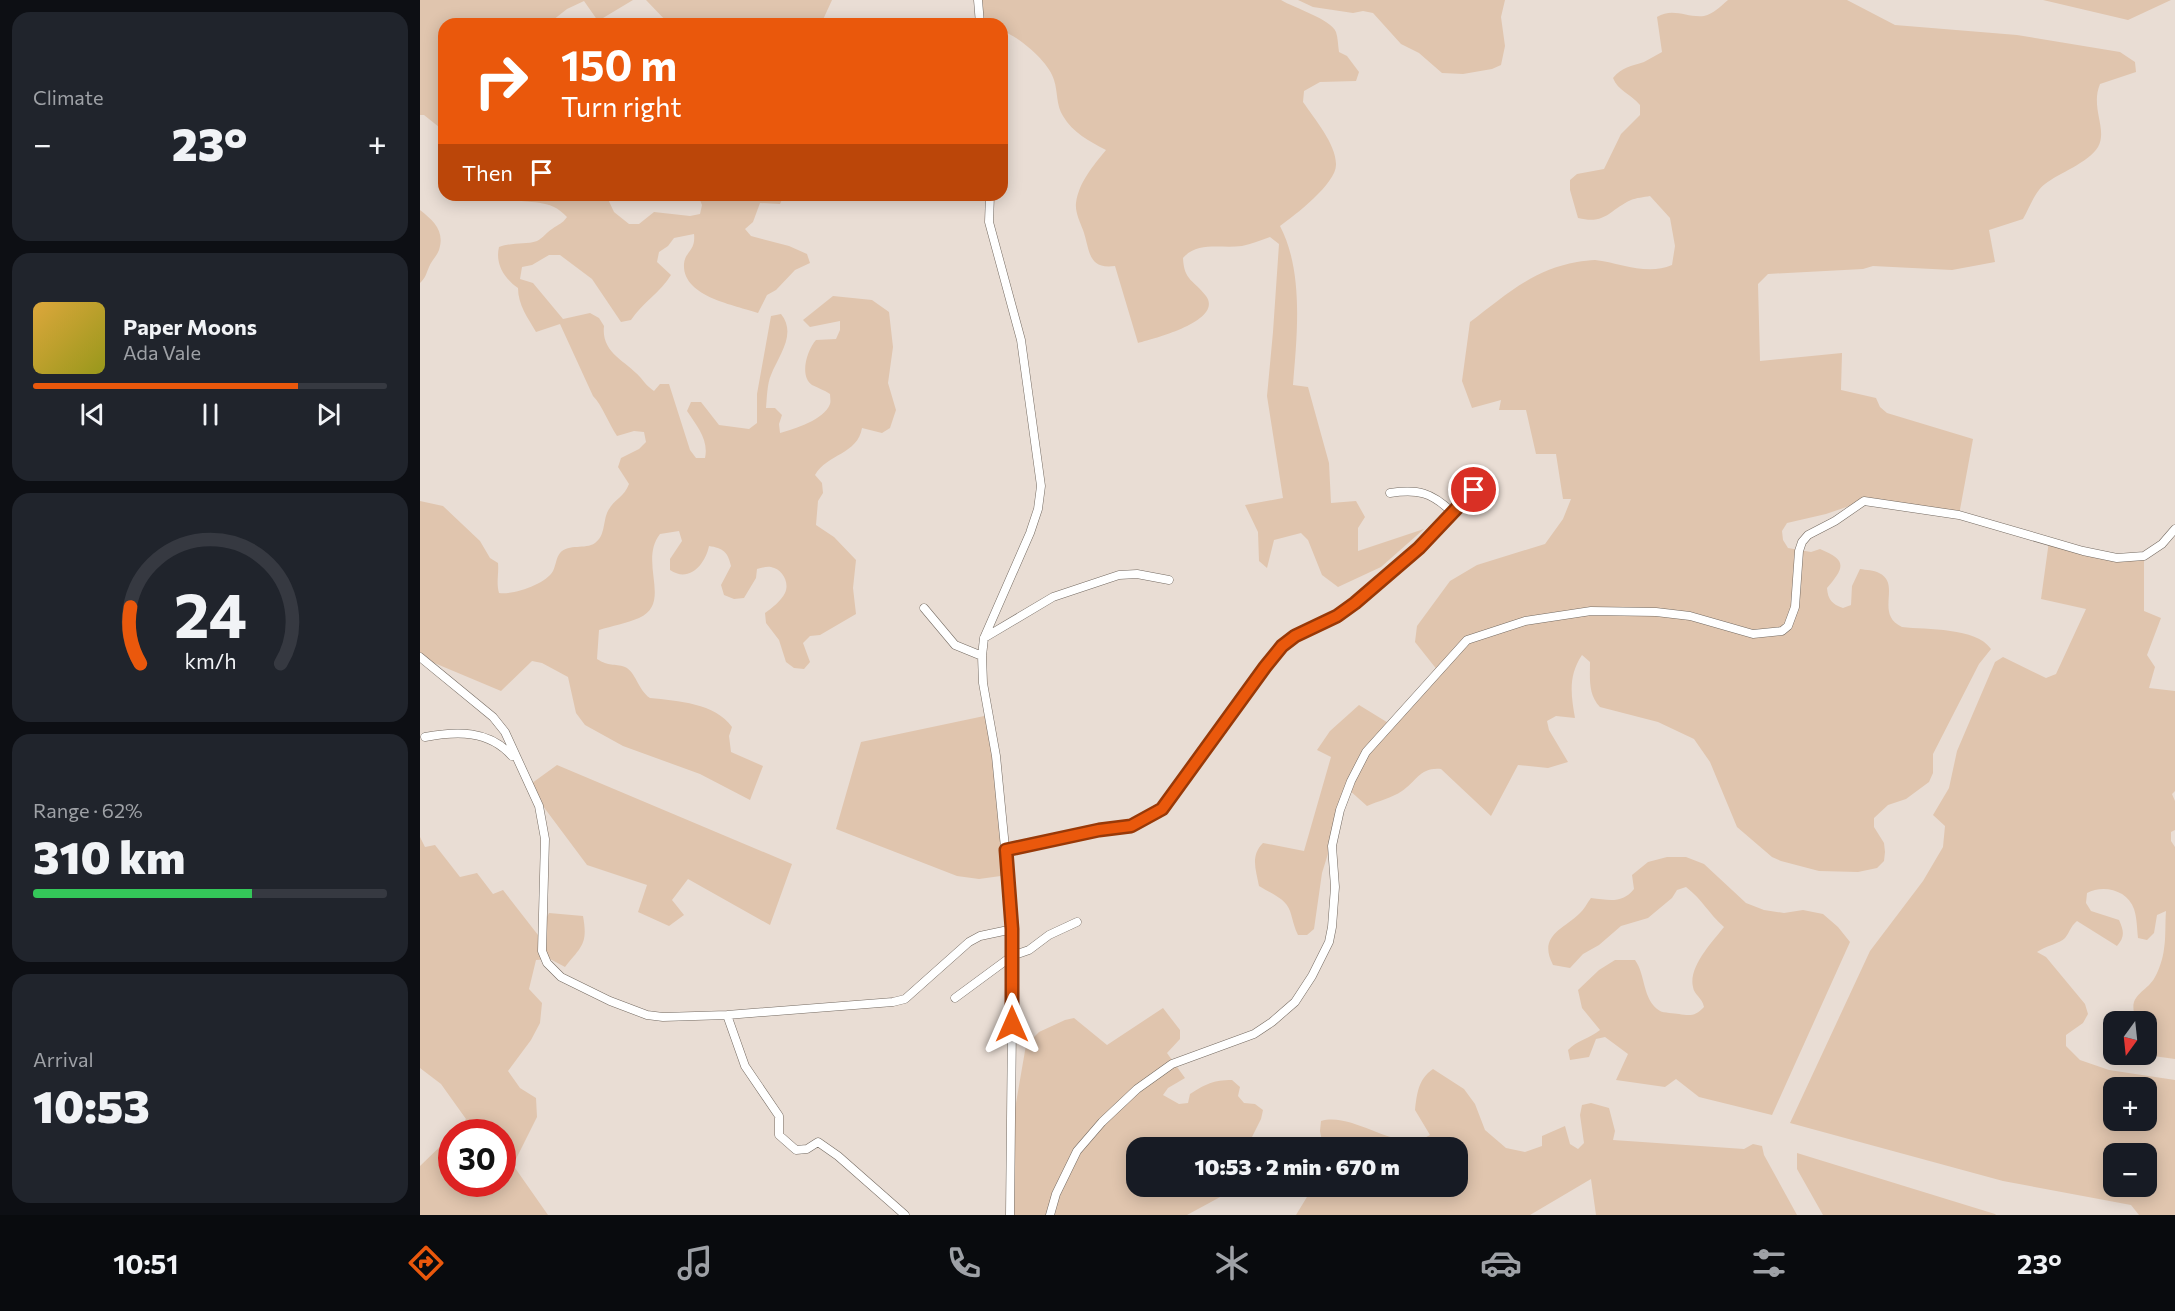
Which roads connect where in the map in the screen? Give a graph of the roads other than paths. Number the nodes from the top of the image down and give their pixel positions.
1 (978, 0) edge
2 (980, 18) edge
3 (990, 201) edge
4 (1474, 490) dead end
5 (1390, 493) dead end
6 (1452, 512) junction
7 (2175, 529) edge
8 (1169, 580) dead end
9 (924, 608) dead end
10 (984, 638) junction
11 (982, 656) junction
12 (420, 657) edge
13 (424, 737) dead end
14 (517, 762) junction
15 (1006, 850) junction
16 (1077, 922) dead end
17 (1012, 929) junction
18 (1012, 956) junction
19 (955, 998) dead end
20 (727, 1015) junction
21 (905, 1215) edge
22 (1010, 1215) edge
23 (1050, 1215) edge

1 - 2 street
3 - 10 street
4 - 6 street
5 - 6 street
6 - 15 street
7 - 23 street
8 - 10 street
9 - 11 street
10 - 11 street
11 - 15 street
12 - 14 street
13 - 14 street
14 - 20 street
15 - 17 street
16 - 18 street
17 - 18 street
17 - 20 street
18 - 19 street
18 - 22 street
20 - 21 street

